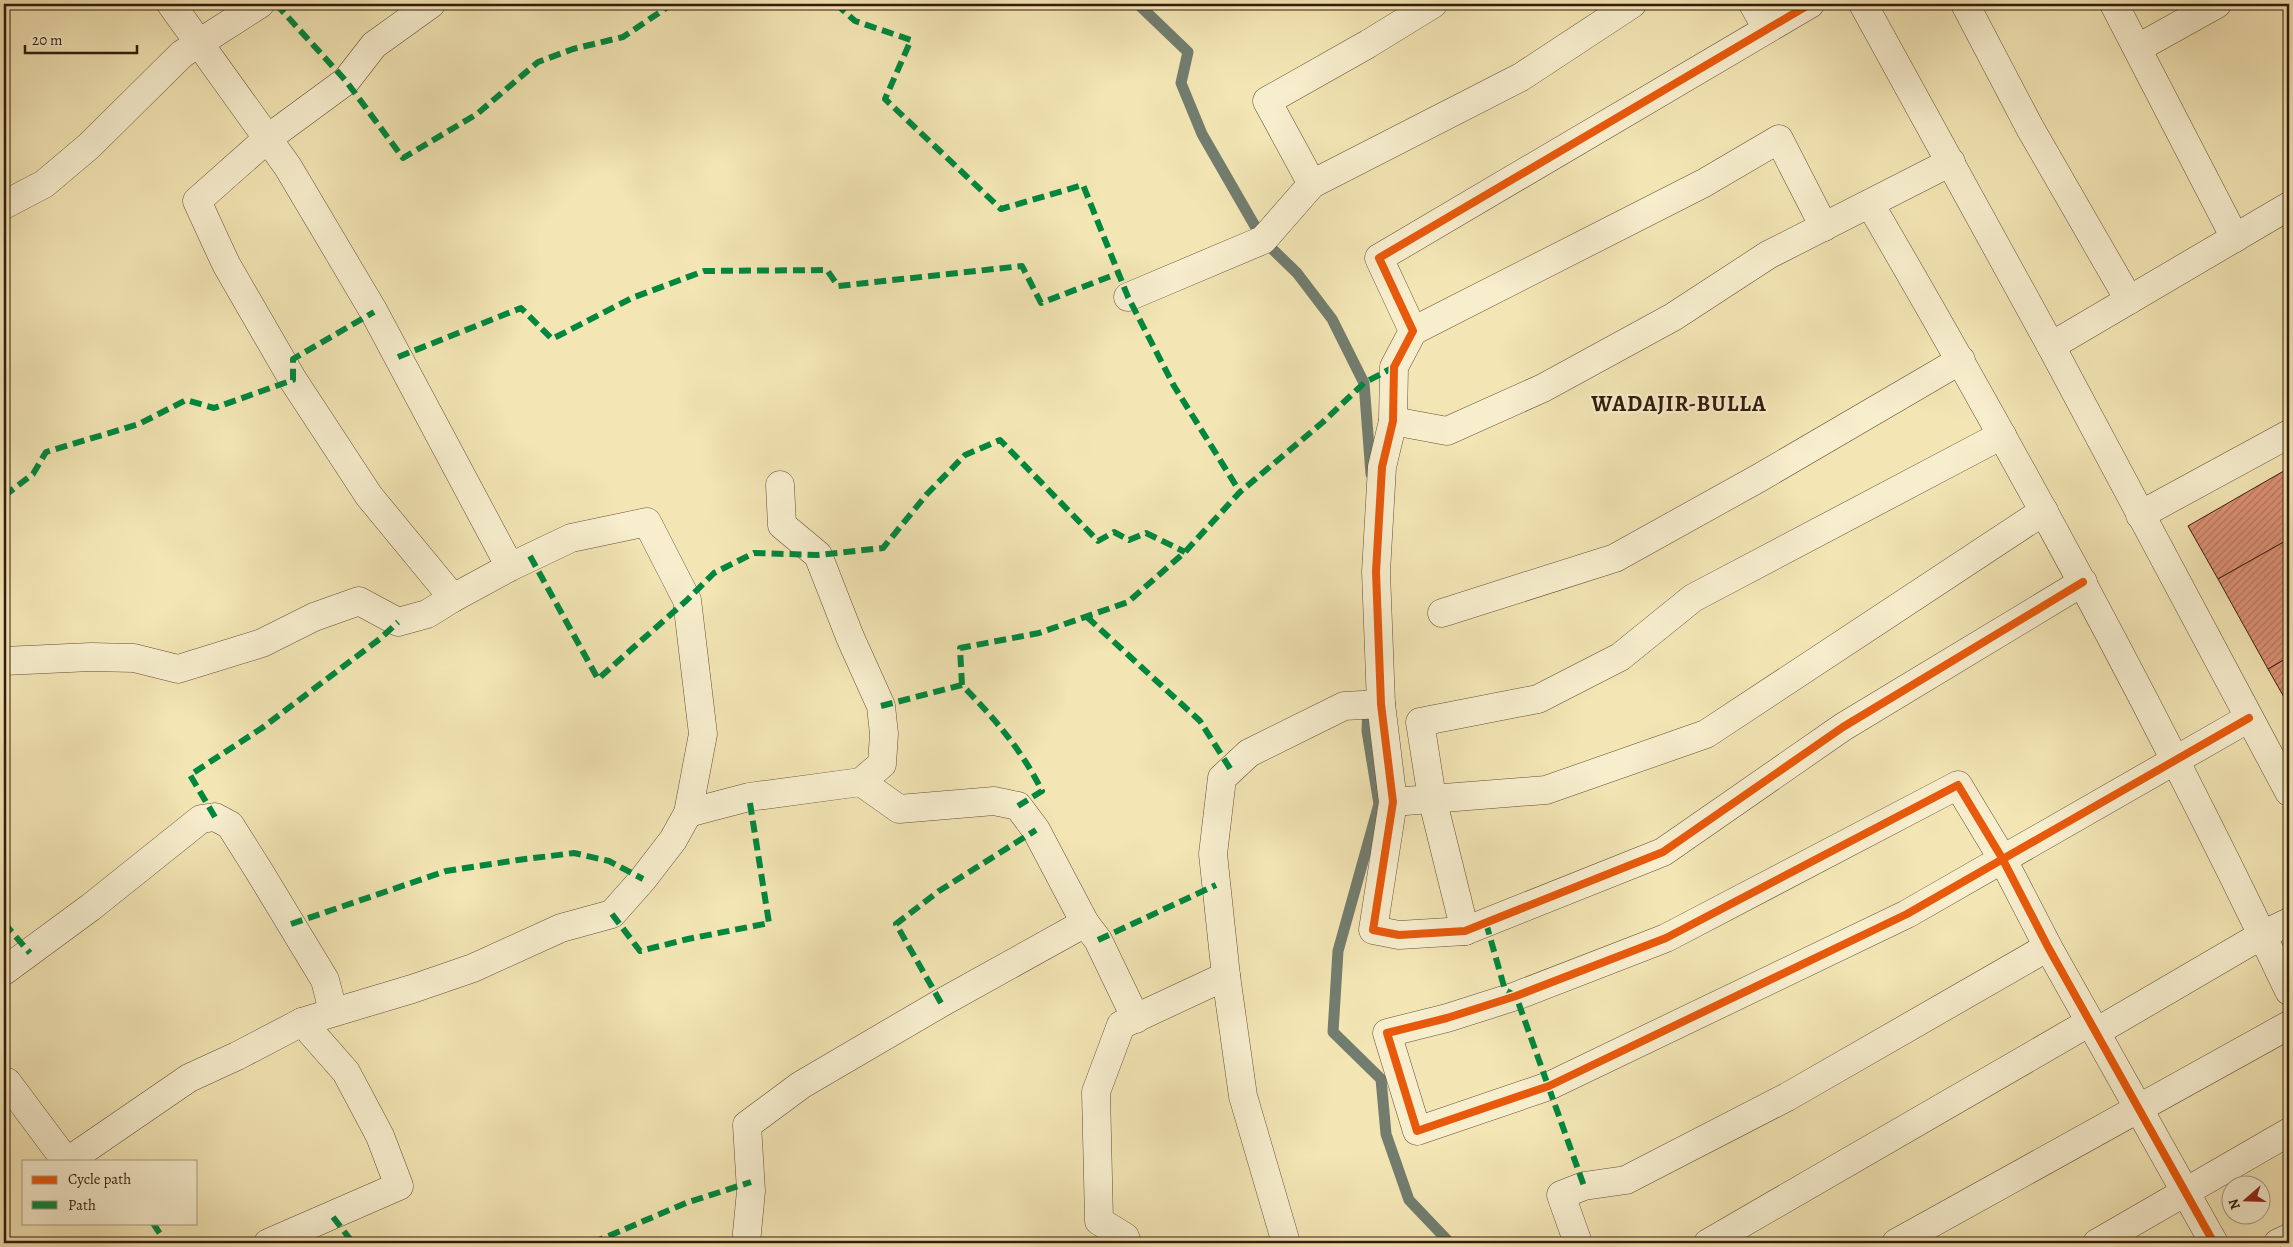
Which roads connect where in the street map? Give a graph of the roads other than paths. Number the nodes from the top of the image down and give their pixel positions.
1 (171, 4) edge
2 (260, 4) edge
3 (431, 4) edge
4 (1433, 4) edge
5 (1632, 4) edge
6 (1753, 4) edge
7 (1810, 4) edge
8 (1863, 4) edge
9 (1965, 4) edge
10 (2114, 4) edge
11 (2217, 4) edge
12 (1767, 29) junction
13 (198, 45) junction
14 (2138, 48) junction
15 (267, 139) junction
16 (1951, 162) junction
17 (1312, 184) junction
18 (1870, 204) junction
19 (4, 205) edge
20 (2289, 206) edge
21 (1824, 227) junction
22 (2235, 238) junction
23 (1128, 297) dead end
24 (2130, 300) junction
25 (1414, 331) junction
26 (2051, 346) junction
27 (1961, 360) junction
28 (1393, 421) junction
29 (2002, 434) junction
30 (2289, 434) edge
31 (780, 485) dead end
32 (2044, 511) junction
33 (2140, 516) junction
34 (510, 567) junction
35 (2083, 582) junction
36 (453, 598) junction
37 (1442, 613) dead end
38 (4, 661) edge
39 (1381, 704) junction
40 (2249, 718) junction
41 (2177, 760) junction
42 (861, 782) junction
43 (2289, 792) edge
44 (1432, 798) junction
45 (1393, 802) junction
46 (688, 813) junction
47 (2002, 858) junction
48 (2289, 922) edge
49 (1085, 923) junction
50 (1465, 931) junction
51 (2262, 935) junction
52 (2048, 947) junction
53 (4, 971) edge
54 (1226, 976) junction
55 (2289, 991) edge
56 (333, 1011) junction
57 (1136, 1019) junction
58 (302, 1022) junction
59 (2289, 1025) edge
60 (2093, 1027) junction
61 (4, 1084) edge
62 (2139, 1108) junction
63 (2289, 1132) edge
64 (66, 1160) edge
65 (68, 1160) edge
66 (2185, 1192) junction
67 (2289, 1238) edge
68 (268, 1243) edge
69 (746, 1243) edge
70 (1127, 1243) edge
71 (1286, 1243) edge
72 (1578, 1243) edge
73 (1708, 1243) edge
74 (1896, 1243) edge
75 (2097, 1243) edge
76 (2214, 1243) edge
77 (2278, 1243) edge

1 - 13 street
2 - 13 street
3 - 15 street
4 - 17 street
5 - 17 street
6 - 12 street
7 - 12 street
8 - 16 street
9 - 24 street
10 - 14 street
11 - 14 street
12 - 25 street
13 - 15 street
13 - 19 street
14 - 22 street
15 - 34 street
15 - 36 street
16 - 18 street
16 - 26 street
17 - 23 street
18 - 21 street
18 - 27 street
20 - 22 street
21 - 25 street
21 - 28 street
22 - 24 street
24 - 26 street
25 - 28 street
26 - 33 street
27 - 29 street
27 - 37 street
28 - 39 street
29 - 32 street
29 - 44 street
30 - 33 street
31 - 42 street
32 - 35 street
32 - 44 street
33 - 40 street
34 - 36 street
34 - 46 street
35 - 41 street
35 - 50 street
36 - 38 street
39 - 45 street
39 - 54 street
40 - 41 street
40 - 43 street
41 - 47 street
41 - 51 street
42 - 46 street
42 - 49 street
44 - 45 street
44 - 50 street
45 - 50 street
46 - 56 street
47 - 47 street
47 - 52 street
48 - 51 street
49 - 57 street
49 - 69 street
51 - 55 street
51 - 60 street
52 - 60 street
52 - 72 street
53 - 56 street
54 - 57 street
54 - 71 street
56 - 58 street
57 - 70 street
58 - 65 street
58 - 68 street
59 - 62 street
60 - 62 street
60 - 73 street
61 - 64 street
62 - 66 street
62 - 74 street
63 - 66 street
66 - 75 street
66 - 76 street
67 - 77 street

